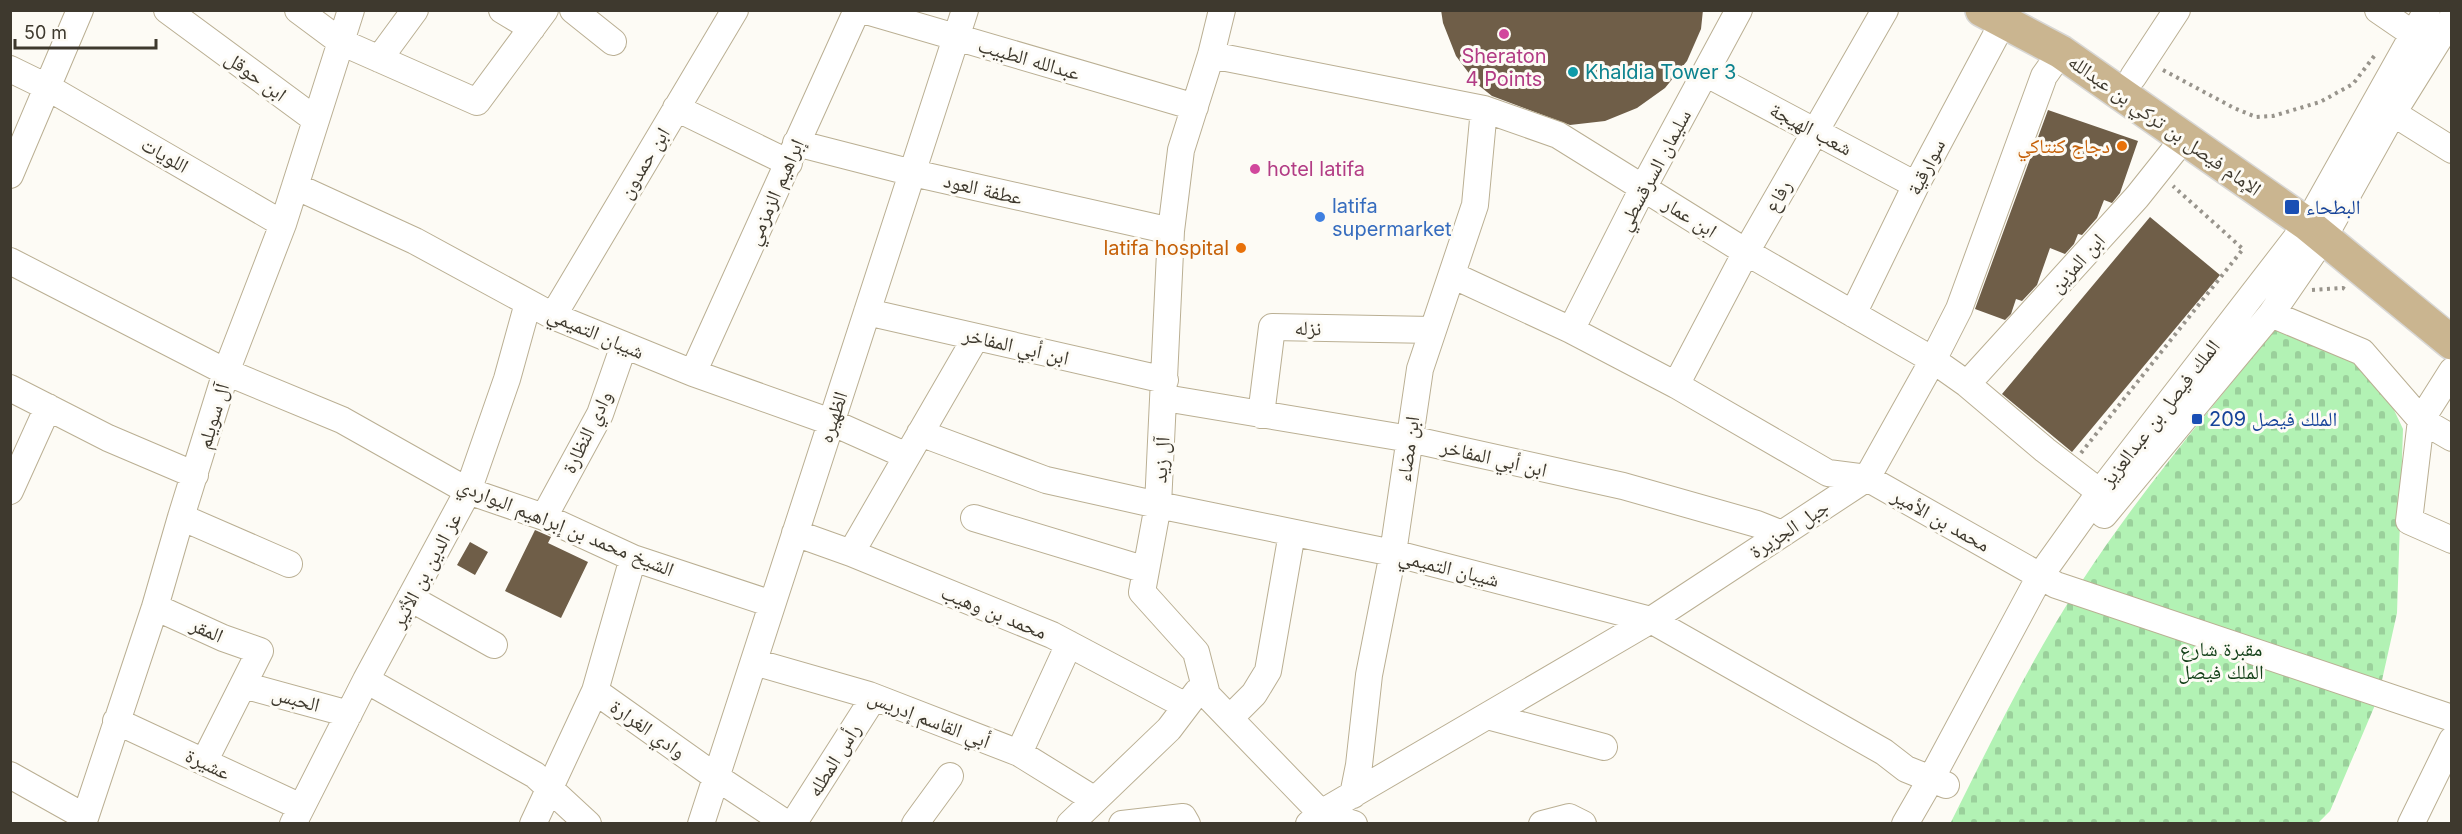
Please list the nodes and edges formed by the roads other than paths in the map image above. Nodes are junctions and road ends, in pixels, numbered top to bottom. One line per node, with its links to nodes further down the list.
1 (80, 10): 30 (street)
2 (167, 10): 35 (street, ابن حوقل)
3 (298, 10): 22 (street)
4 (351, 10): 22 (street, آل سويلم)
5 (415, 10): 26 (street)
6 (502, 10): 19 (street)
7 (573, 10): 23 (street)
8 (735, 10): 32 (street, ابن حمدون)
9 (856, 10): 39 (street, إبراهيم الزمزمي)
10 (863, 10): 21 (street, عبدالله الطبيب)
11 (965, 10): 21 (street, الظهيره)
12 (1222, 10): 25 (street, آل زيد)
13 (1739, 10): 29 (street, سليمان السرقسطي)
14 (1885, 10): 36 (street, رفاع)
15 (2176, 10): 28 (street)
16 (2427, 10): 20 (street, الملك فيصل بن عبدالعزيز)
17 (2000, 14): 24 (main road, الإمام فيصل بن تركي بن عبدالله); 28 (main road, الإمام فيصل بن تركي بن عبدالله); 42 (street, سوارقية)
18 (2451, 18): 34 (street, الملك فيصل بن عبدالعزيز)
19 (539, 19): 26 (street)
20 (2395, 22): 45 (street, الملك فيصل بن عبدالعزيز)
21 (957, 38): 31 (street, عبدالله الطبيب); 40 (street, الظهيره)
22 (341, 42): 26 (street); 35 (street, آل سويلم)
23 (613, 42)
24 (2061, 52): 37 (main road, الإمام فيصل بن تركي بن عبدالله); 62 (street, جبل الجزيرة)
25 (1211, 55): 31 (street, آل زيد); 33 (street, ابن عمار)
26 (379, 59)
27 (10, 69): 30 (street, اللويات)
28 (2138, 69): 45 (main road, الإمام فيصل بن تركي بن عبدالله)
29 (1705, 73): 36 (street, شعب الهيجة); 44 (street, سليمان السرقسطي)
30 (47, 87): 41 (street); 46 (street, اللويات)
31 (1195, 107): 47 (street, آل زيد)
32 (676, 108): 39 (street, عطفة العود); 55 (street, ابن حمدون)
33 (1484, 109): 44 (street, ابن عمار); 50 (street, ابن مضاء)
34 (2393, 112): 38 (street); 45 (street, الملك فيصل بن عبدالعزيز)
35 (316, 120): 43 (street, آل سويلم)
36 (1815, 131): 42 (street, شعب الهيجة); 48 (street, رفاع)
37 (2184, 138): 45 (main road, الإمام فيصل بن تركي بن عبدالله); 66 (street, ابن المزين)
38 (2451, 150)
39 (793, 153): 40 (street, عطفة العود); 65 (street, إبراهيم الزمزمي)
40 (913, 173): 47 (street, عطفة العود); 52 (street, الظهيره)
41 (10, 175)
42 (1916, 185): 53 (street, سوارقية)
43 (295, 186): 46 (street, آل سويلم); 51 (street, شيبان التميمي)
44 (1643, 188): 48 (street, ابن عمار); 58 (street, سليمان السرقسطي)
45 (2320, 222): 54 (street, الملك فيصل بن عبدالعزيز); 56 (main road, الإمام فيصل بن تركي بن عبدالله); 60 (main road, الإمام فيصل بن تركي بن عبدالله); 82 (street, الملك فيصل بن عبدالعزيز)
46 (283, 224): 64 (street, آل سويلم)
47 (1171, 231): 69 (street, آل زيد)
48 (1746, 252): 53 (street, ابن عمار); 67 (street, رفاع)
49 (10, 261): 64 (street, الشيخ محمد بن إبراهيم البواردي)
50 (1452, 275): 57 (street, ابن مضاء); 58 (street, محمد بن الأمير)
51 (528, 303): 55 (street, شيبان التميمي); 81 (street, عز الدين بن الأثير)
52 (867, 312): 59 (street, ابن أبي المفاخر); 73 (street, الظهيره)
53 (1853, 314): 62 (street, ابن عمار)
54 (2271, 315): 72 (street); 82 (street, الملك فيصل بن عبدالعزيز)
55 (552, 316): 61 (street, شيبان التميمي)
56 (2451, 320)
57 (1433, 330): 71 (street, نزله); 76 (street, ابن مضاء)
58 (1571, 330): 67 (street, محمد بن الأمير)
59 (976, 337): 69 (street, ابن أبي المفاخر); 74 (street)
60 (2451, 343)
61 (624, 345): 65 (street, شيبان التميمي); 85 (street, وادي النظارة)
62 (1933, 360): 66 (street, ابن عمار); 79 (street, جبل الجزيرة)
63 (2451, 371): 72 (street)
64 (226, 372): 78 (street, آل سويلم); 81 (street, الشيخ محمد بن إبراهيم البواردي)
65 (693, 373): 73 (street, شيبان التميمي)
66 (1967, 384): 82 (street, ابن عمار)
67 (1676, 385): 79 (street, محمد بن الأمير)
68 (10, 388): 70 (street)
69 (1165, 389): 71 (street, ابن أبي المفاخر); 83 (street, آل زيد)
70 (48, 407): 78 (street); 80 (street)
71 (1261, 415): 76 (street, ابن أبي المفاخر)
72 (2421, 420): 75 (street); 90 (street)
73 (831, 422): 77 (street, شيبان التميمي); 88 (street, الظهيره)
74 (920, 432): 77 (street); 83 (street, شيبان التميمي)
75 (2451, 438)
76 (1410, 440): 89 (street, ابن أبي المفاخر); 92 (street, ابن مضاء)
77 (907, 456): 91 (street)
78 (195, 475): 84 (street, آل سويلم)
79 (1867, 478): 89 (street, جبل الجزيرة); 96 (street, محمد بن الأمير)
80 (10, 491)
81 (468, 491): 85 (street, الشيخ محمد بن إبراهيم البواردي); 97 (street, عز الدين بن الأثير)
82 (2107, 498): 96 (street, الملك فيصل بن عبدالعزيز)
83 (1158, 505): 87 (street, شيبان التميمي); 95 (street, آل زيد)
84 (180, 516): 94 (street); 99 (street, آل سويلم)
85 (544, 517): 93 (street, الشيخ محمد بن إبراهيم البواردي)
86 (974, 518): 95 (street)
87 (1292, 533): 92 (street, شيبان التميمي); 112 (street)
88 (795, 534): 91 (street, محمد بن وهيب); 98 (street, الظهيره)
89 (1782, 534): 100 (street, جبل الجزيرة)
90 (2451, 540)
91 (851, 553): 101 (street, محمد بن وهيب)
92 (1393, 553): 100 (street, شيبان التميمي); 124 (street, ابن مضاء)
93 (633, 558): 98 (street, الشيخ محمد بن إبراهيم البواردي); 107 (street, وادي الغرارة)
94 (289, 564)
95 (1146, 570): 105 (street, آل زيد)
96 (2048, 581): 113 (street, محمد بن الأمير); 122 (street, الملك فيصل بن عبدالعزيز)
97 (410, 598): 102 (street); 104 (street, عز الدين بن الأثير)
98 (772, 604): 103 (street, الظهيره)
99 (155, 607): 106 (street, المقر); 114 (street, آل سويلم)
100 (1651, 620): 111 (street, جبل الجزيرة); 122 (street, شيبان التميمي)
101 (1069, 644): 109 (street, محمد بن وهيب); 117 (street)
102 (494, 645)
103 (753, 662): 108 (street, أبي القاسم إدريس); 121 (street, الظهيره)
104 (366, 680): 110 (street, عز الدين بن الأثير); 123 (street)
105 (1204, 683): 109 (street); 112 (street, آل زيد)
106 (243, 685): 110 (street, الحبس); 118 (street)
107 (595, 691): 121 (street, وادي الغرارة); 123 (street)
108 (874, 697): 117 (street, أبي القاسم إدريس); 129 (street, رأس المطله)
109 (1186, 706): 125 (street)
110 (349, 714): 126 (street, عز الدين بن الأثير)
111 (1487, 716): 116 (street); 124 (street, جبل الجزيرة)
112 (1230, 718): 127 (street, آل زيد)
113 (2451, 718)
114 (116, 721): 118 (street, عشيرة); 128 (street, آل سويلم)
115 (2451, 740): 142 (street)
116 (1604, 747)
117 (1019, 753): 125 (street, أبي القاسم إدريس)
118 (204, 762): 126 (street, عشيرة)
119 (10, 775): 128 (street)
120 (950, 776): 133 (street)
121 (716, 777): 129 (street, وادي الغرارة); 132 (street, الظهيره)
122 (1939, 782): 140 (street, الملك فيصل بن عبدالعزيز); 141 (street, الملك فيصل بن عبدالعزيز)
123 (550, 789): 130 (street); 131 (street)
124 (1353, 795): 127 (street, جبل الجزيرة)
125 (1095, 800): 134 (street)
126 (297, 815)
127 (1315, 818): 137 (street, آل زيد)
128 (84, 820)
129 (785, 823)
130 (533, 824)
131 (588, 824)
132 (701, 824)
133 (915, 824)
134 (1070, 824)
135 (1122, 824): 136 (street)
136 (1187, 824)
137 (1354, 824)
138 (1542, 824): 139 (street)
139 (1583, 824)
140 (1905, 824)
141 (1925, 824)
142 (2411, 824)

